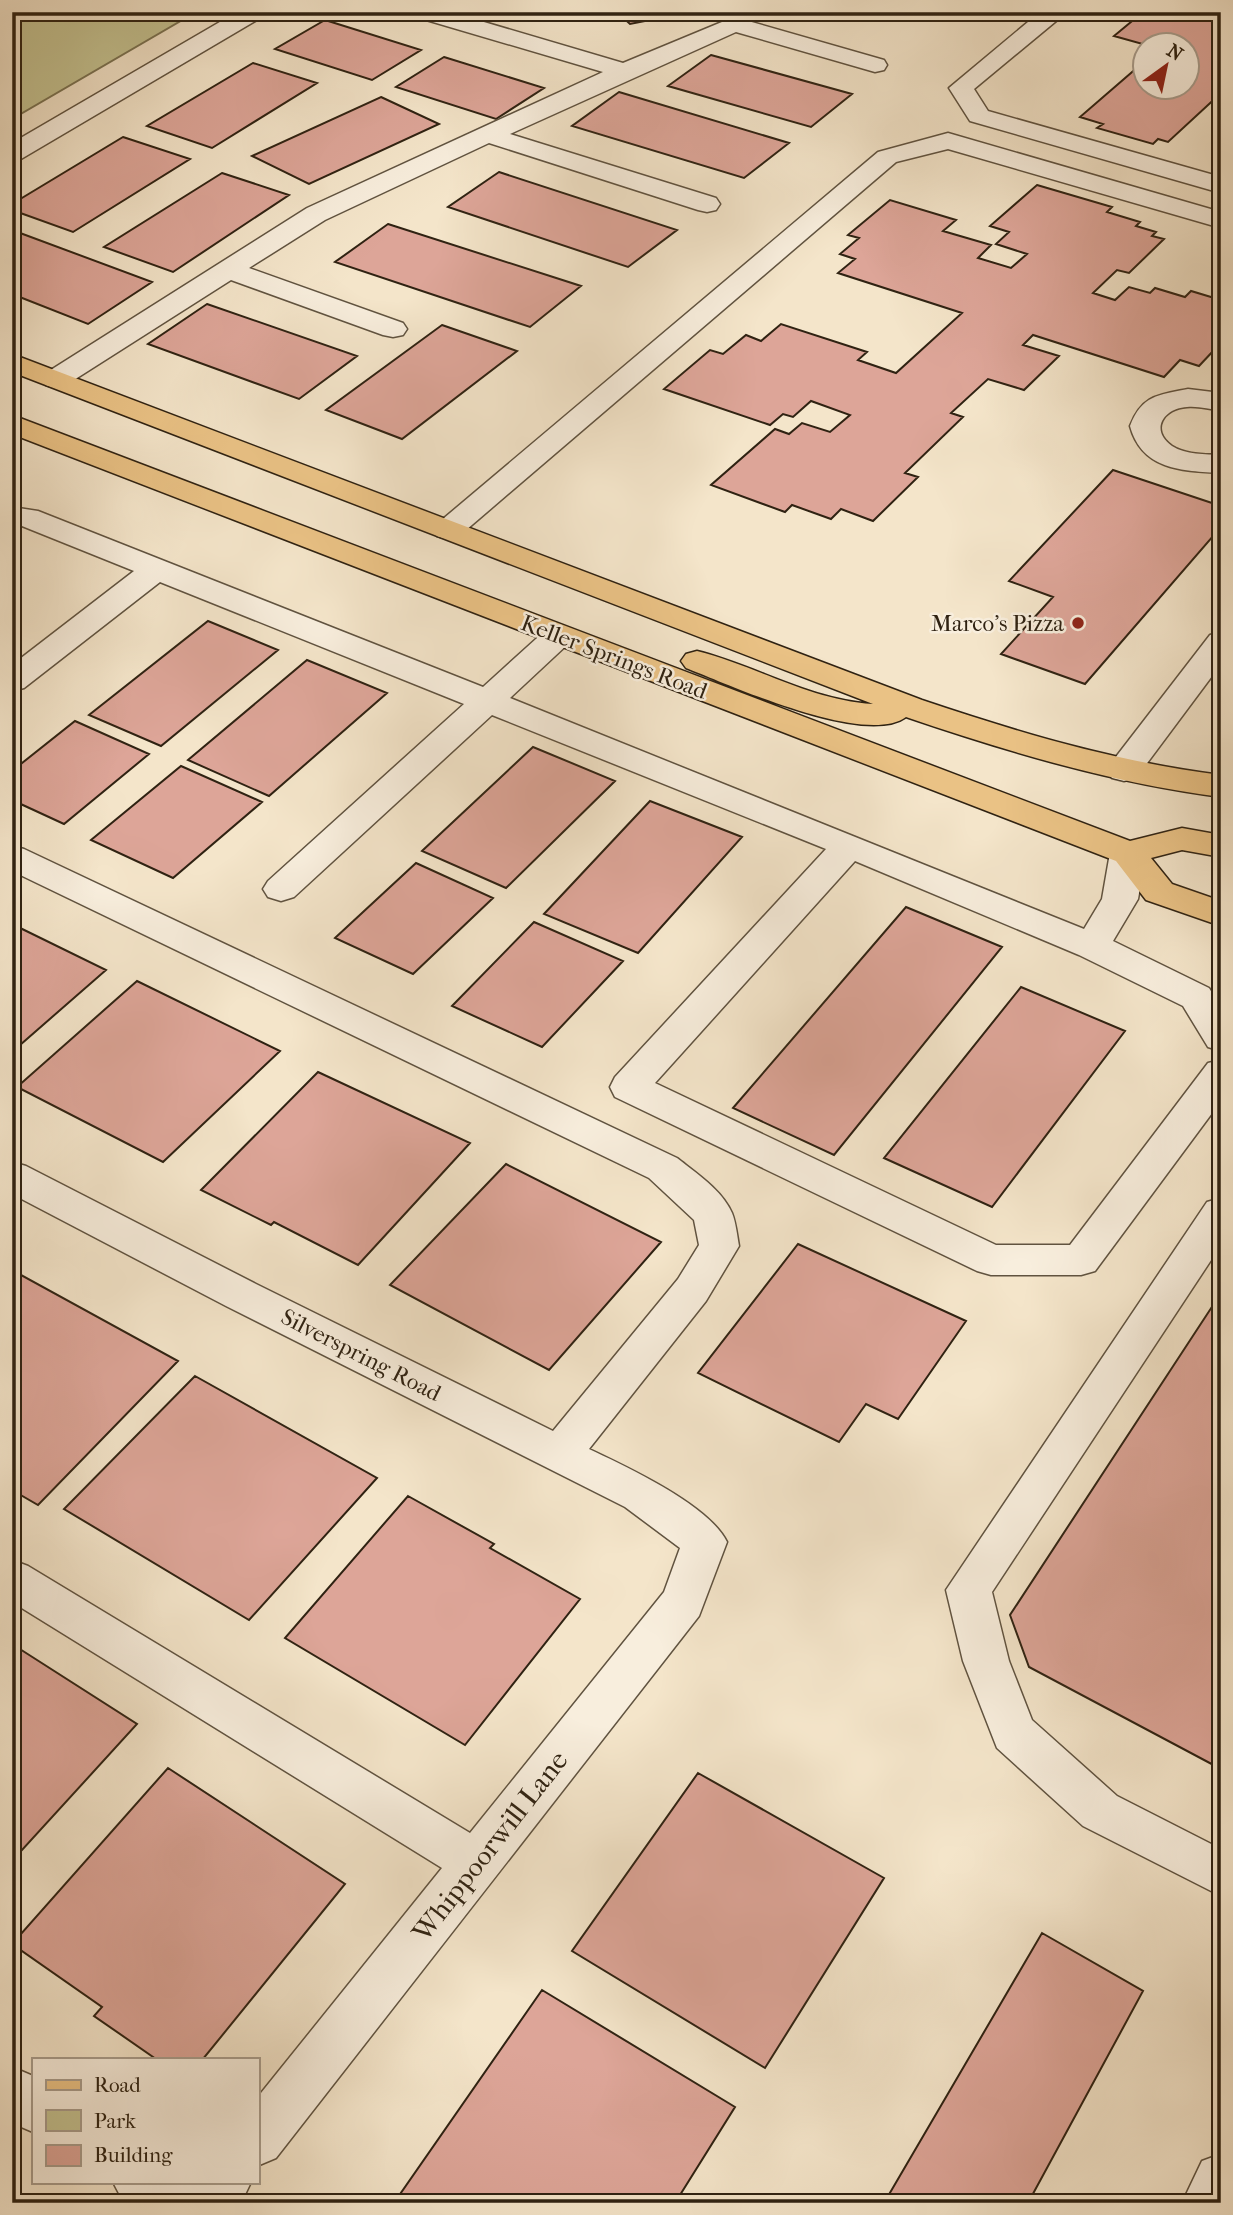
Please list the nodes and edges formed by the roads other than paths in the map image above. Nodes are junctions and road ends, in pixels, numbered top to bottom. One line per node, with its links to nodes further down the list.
1 (254, 12): 7 (street)
2 (424, 12): 5 (street)
3 (1055, 12): 8 (street)
4 (875, 65): 5 (street)
5 (625, 71): 6 (street)
6 (488, 135): 9 (street); 11 (street)
7 (12, 153)
8 (1221, 185)
9 (706, 204)
10 (1221, 220): 20 (street)
11 (226, 269): 12 (street); 14 (street)
12 (393, 329)
13 (12, 362): 14 (main road)
14 (56, 379): 16 (main road); 20 (main road)
15 (1221, 402): 18 (street)
16 (12, 406)
17 (12, 424): 22 (main road, Keller Springs Road)
18 (1221, 464)
19 (12, 516): 21 (street)
20 (448, 530): 27 (main road)
21 (157, 569): 25 (street); 26 (street)
22 (558, 636): 24 (main road, Keller Springs Road); 26 (street)
23 (1221, 642): 28 (street)
24 (622, 660): 27 (main road); 32 (main road, Keller Springs Road)
25 (12, 681)
26 (489, 701): 30 (street); 34 (street)
27 (909, 707): 28 (main road)
28 (1124, 770): 29 (main road)
29 (1221, 786)
30 (849, 845): 36 (street); 38 (street)
31 (1221, 846): 32 (main road)
32 (1128, 853): 35 (main road); 36 (street)
33 (12, 857): 41 (street)
34 (281, 889)
35 (1221, 914)
36 (1092, 946): 37 (street)
37 (1221, 1038)
38 (1221, 1073)
39 (12, 1176): 41 (street, Silverspring Road)
40 (1221, 1213): 45 (street)
41 (560, 1454): 42 (street, Silverspring Road)
42 (705, 1542): 44 (street, Whippoorwill Lane)
43 (12, 1579): 44 (street)
44 (476, 1863): 48 (street, Whippoorwill Lane)
45 (1221, 1874)
46 (12, 2092): 47 (street)
47 (32, 2106)
48 (259, 2137)
49 (1221, 2180): 54 (street)
50 (142, 2184): 52 (street)
51 (222, 2184): 53 (street)
52 (169, 2203)
53 (207, 2203)
54 (1209, 2203)

